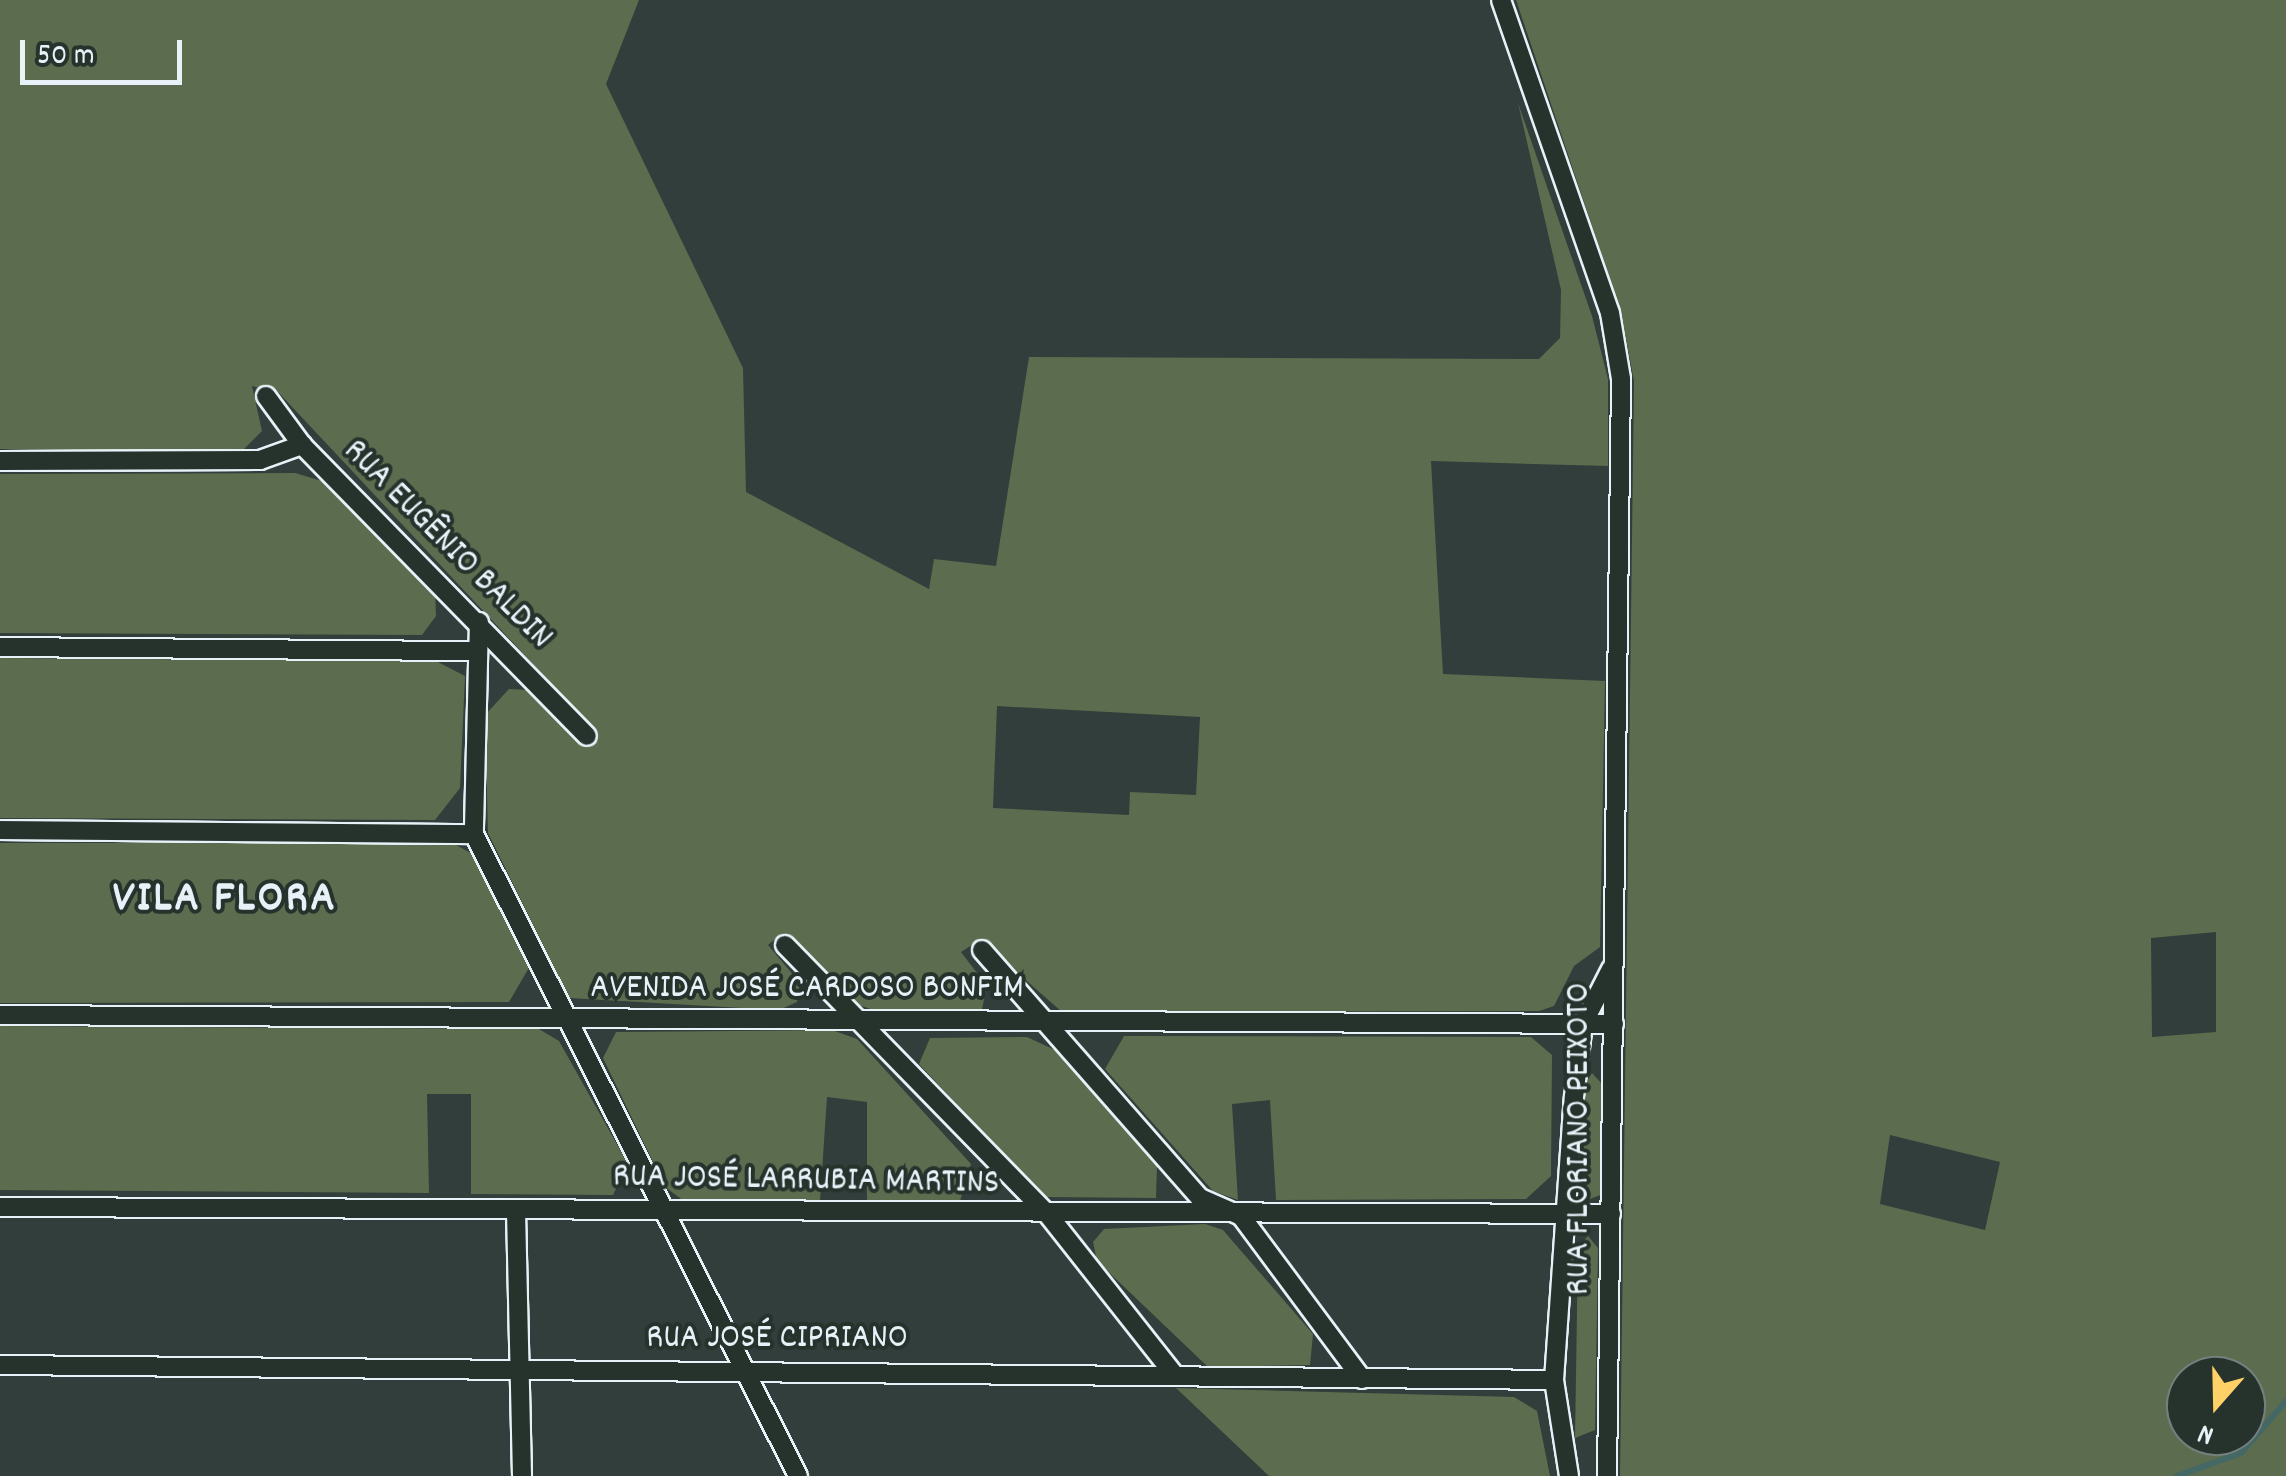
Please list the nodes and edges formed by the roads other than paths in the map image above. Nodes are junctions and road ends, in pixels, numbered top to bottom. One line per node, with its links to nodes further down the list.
1 (1501, 0): 13 (street)
2 (266, 396): 3 (street, RUA EUGÊNIO BALDIN)
3 (302, 445): 4 (street); 5 (street, RUA EUGÊNIO BALDIN)
4 (0, 461)
5 (479, 622): 7 (street); 8 (street, RUA EUGÊNIO BALDIN)
6 (0, 647): 7 (street)
7 (477, 651): 10 (street)
8 (587, 736)
9 (0, 830): 10 (street)
10 (474, 834): 15 (street)
11 (785, 945): 16 (street)
12 (982, 950): 17 (street)
13 (1614, 964): 18 (street, RUA FLORIANO PEIXOTO); 19 (street, RUA FLORIANO PEIXOTO)
14 (0, 1015): 15 (street, AVENIDA JOSÉ CARDOSO BONFIM)
15 (567, 1020): 16 (street, AVENIDA JOSÉ CARDOSO BONFIM); 21 (street)
16 (866, 1021): 17 (street, AVENIDA JOSÉ CARDOSO BONFIM); 25 (street)
17 (1053, 1024): 18 (street, AVENIDA JOSÉ CARDOSO BONFIM); 26 (street)
18 (1583, 1024): 19 (street, AVENIDA JOSÉ CARDOSO BONFIM); 24 (street, RUA FLORIANO PEIXOTO)
19 (1614, 1024): 23 (street, RUA FLORIANO PEIXOTO)
20 (0, 1207): 22 (street, RUA JOSÉ LARRUBIA MARTINS)
21 (666, 1211): 22 (street, RUA JOSÉ LARRUBIA MARTINS); 25 (street, RUA JOSÉ LARRUBIA MARTINS); 29 (street)
22 (516, 1212): 28 (street)
23 (1611, 1214): 24 (street, RUA JOSÉ LARRUBIA MARTINS); 36 (street, RUA FLORIANO PEIXOTO)
24 (1570, 1215): 26 (street, RUA JOSÉ LARRUBIA MARTINS); 32 (street, RUA FLORIANO PEIXOTO)
25 (1049, 1216): 26 (street, RUA JOSÉ LARRUBIA MARTINS); 30 (street)
26 (1241, 1216): 31 (street)
27 (0, 1365): 28 (street, RUA JOSÉ CIPRIANO)
28 (523, 1371): 29 (street, RUA JOSÉ CIPRIANO); 33 (street)
29 (739, 1371): 30 (street, RUA JOSÉ CIPRIANO); 34 (street)
30 (1174, 1374): 31 (street, RUA JOSÉ CIPRIANO)
31 (1362, 1379): 32 (street, RUA JOSÉ CIPRIANO)
32 (1554, 1380): 35 (street, RUA FLORIANO PEIXOTO)
33 (522, 1476)
34 (798, 1476)
35 (1569, 1476)
36 (1607, 1476)

